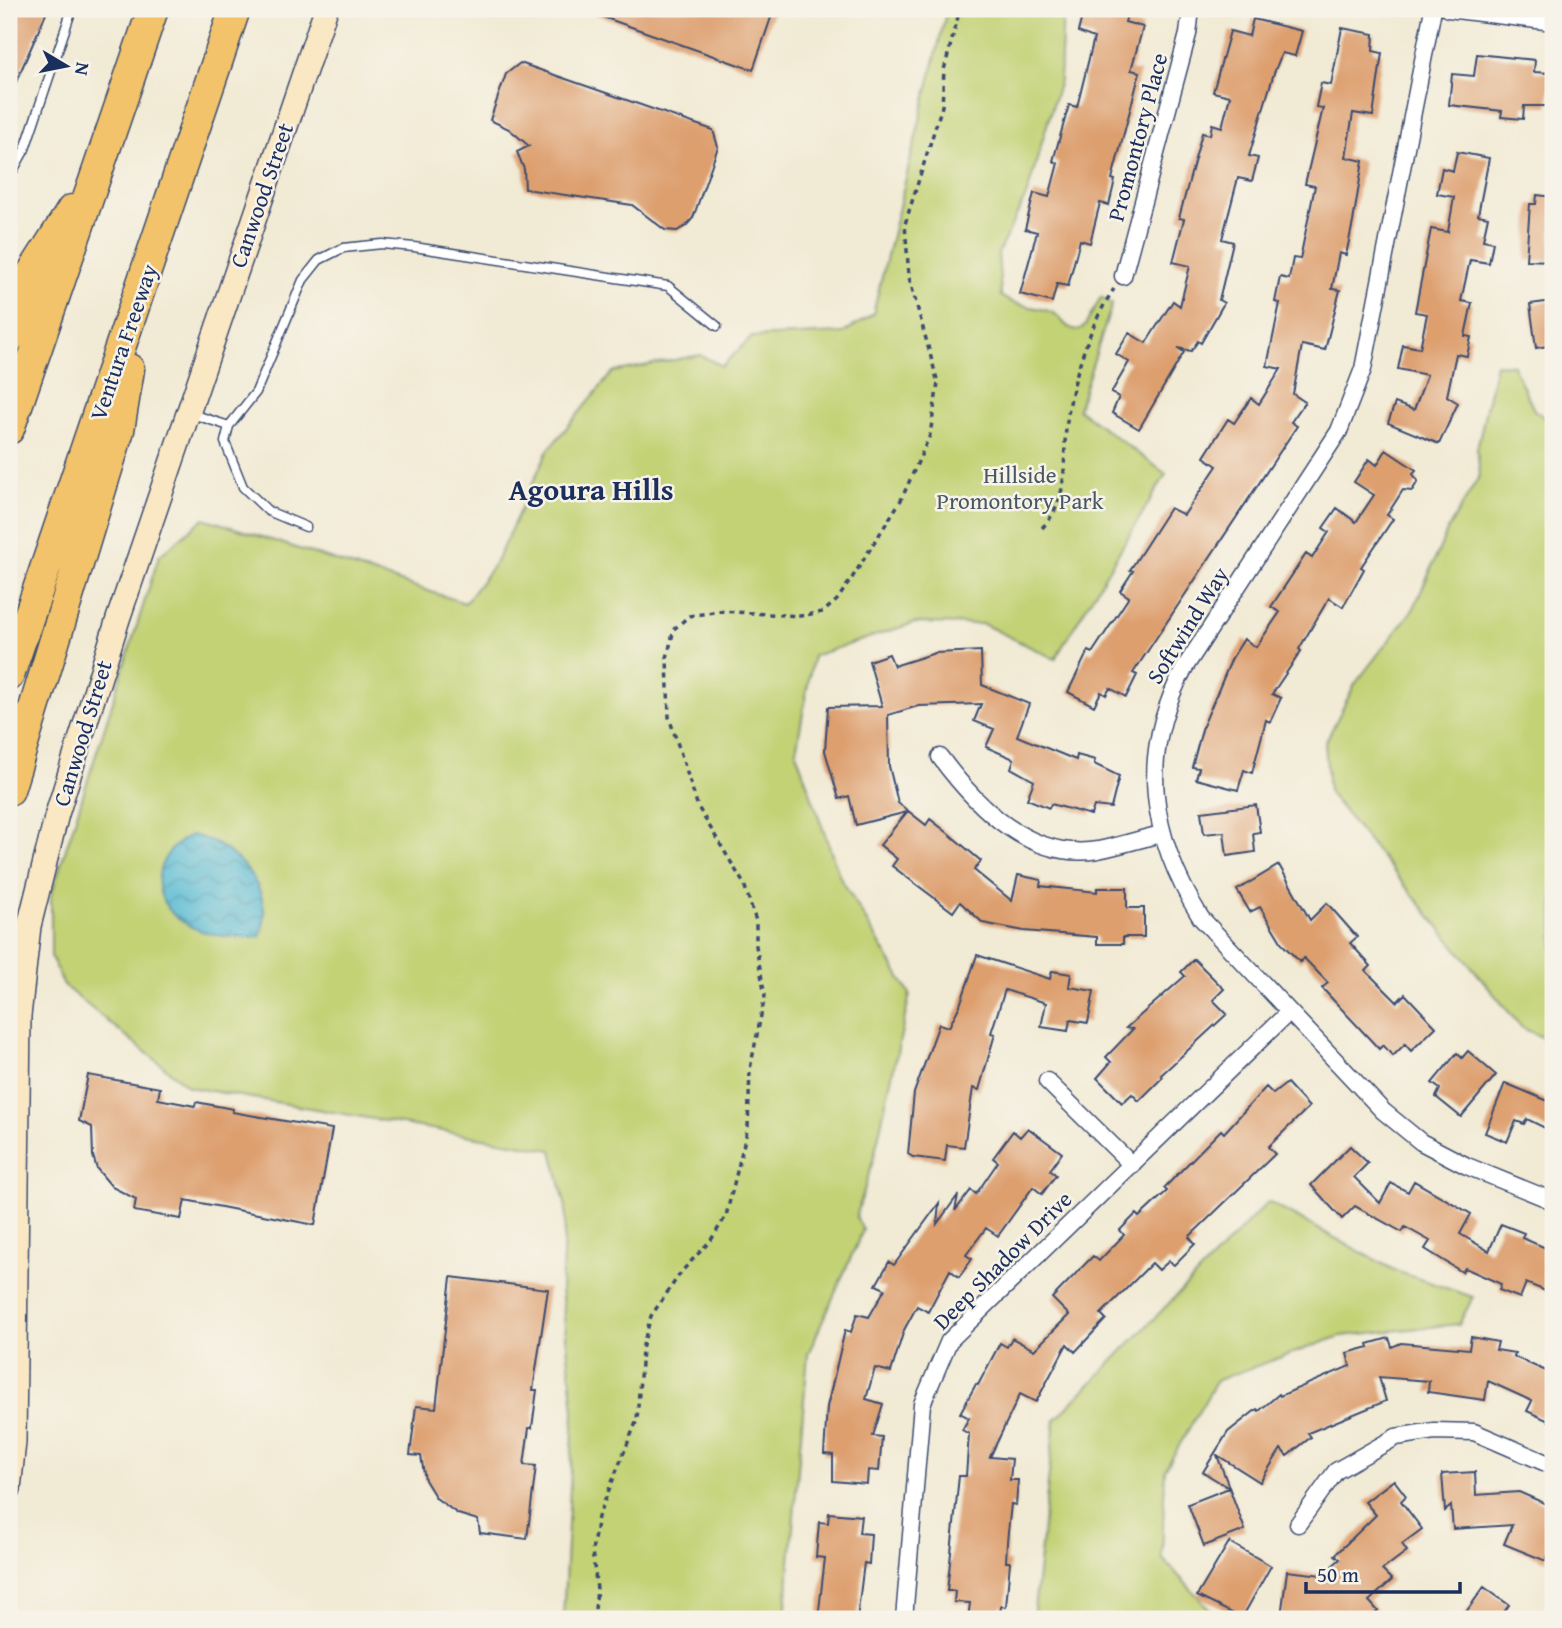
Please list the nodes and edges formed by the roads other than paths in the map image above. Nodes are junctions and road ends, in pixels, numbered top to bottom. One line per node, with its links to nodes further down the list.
1 (72, 9): 10 (lane)
2 (153, 9): 9 (highway)
3 (236, 9): 12 (highway, Ventura Freeway)
4 (326, 9): 15 (street, Canwood Street)
5 (1191, 9): 11 (street, Promontory Place)
6 (1433, 9): 22 (street, Softwind Way)
7 (1448, 9): 8 (street)
8 (1553, 22)
9 (100, 165): 14 (highway); 17 (highway)
10 (9, 178)
11 (1123, 276)
12 (142, 289): 19 (highway, Ventura Freeway); 21 (highway)
13 (717, 326): 16 (lane)
14 (9, 338)
15 (187, 413): 16 (lane); 28 (street, Canwood Street)
16 (229, 426): 18 (lane)
17 (9, 429)
18 (306, 527)
19 (9, 675)
20 (940, 757): 22 (street)
21 (9, 790)
22 (1161, 834): 23 (street, Softwind Way)
23 (1289, 1012): 25 (street, Deep Shadow Drive); 26 (street, Softwind Way)
24 (1047, 1082): 25 (street)
25 (1132, 1165): 30 (street, Deep Shadow Drive)
26 (1553, 1201)
27 (1553, 1466): 29 (street)
28 (9, 1489)
29 (1298, 1524)
30 (904, 1619)

